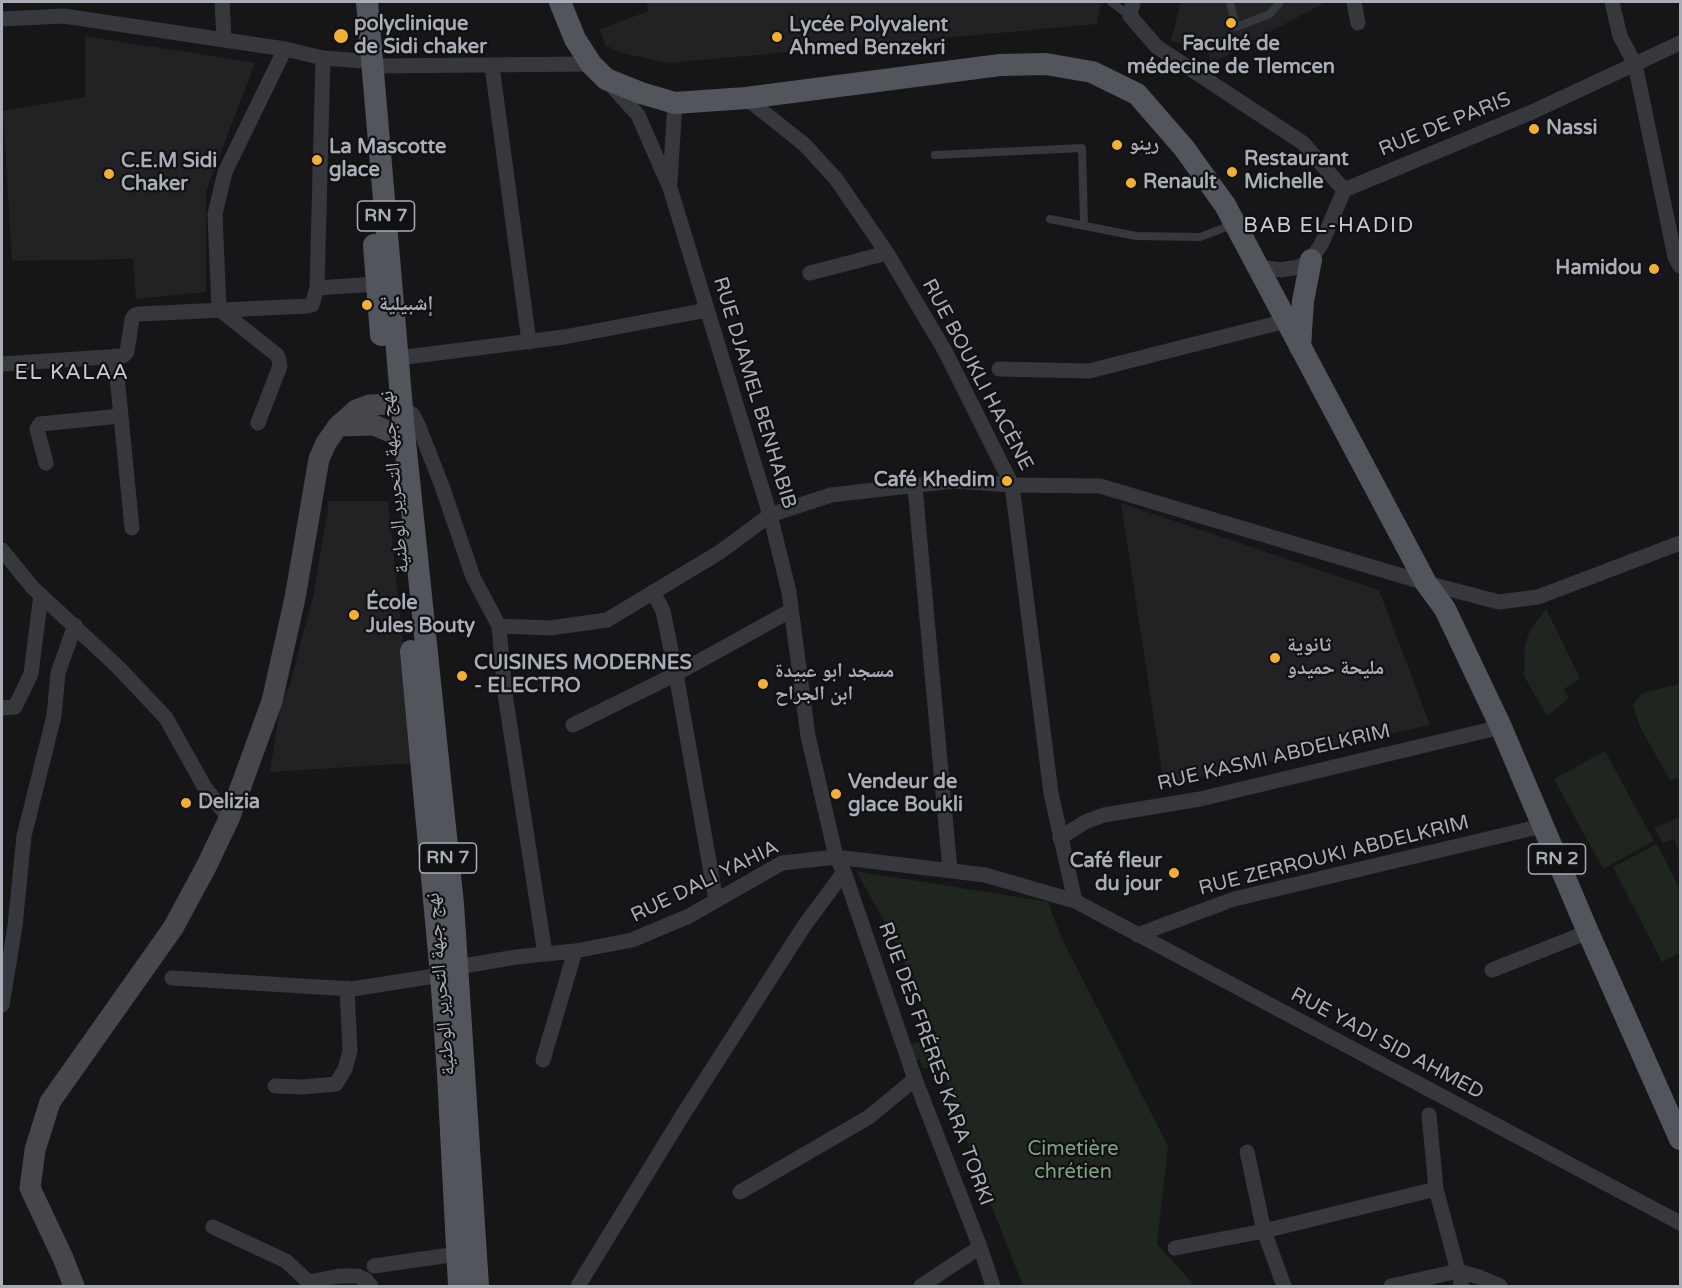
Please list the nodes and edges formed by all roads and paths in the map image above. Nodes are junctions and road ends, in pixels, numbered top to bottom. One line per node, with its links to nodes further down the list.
1 (222, 2): 14 (street)
2 (356, 2): 18 (main road, نهج جبهة التحرير الوطنية / RN 7)
3 (368, 2): 18 (main road, نهج جبهة التحرير الوطنية / RN 7)
4 (560, 2): 21 (main road)
5 (1111, 2): 11 (lane)
6 (1230, 2): 7 (lane)
7 (1280, 2)
8 (1354, 2): 13 (street)
9 (1612, 2): 19 (street)
10 (37, 9): 12 (street); 14 (street)
11 (1131, 9): 26 (street)
12 (2, 20)
13 (1358, 23)
14 (224, 39): 16 (street)
15 (1680, 43): 19 (street, RUE DE PARIS)
16 (285, 49): 17 (street); 37 (street)
17 (323, 58): 18 (street); 36 (street)
18 (369, 64): 20 (street); 35 (main road, نهج جبهة التحرير الوطنية / RN 7); 43 (main road, نهج جبهة التحرير الوطنية / RN 7)
19 (1635, 64): 26 (street, RUE DE PARIS); 32 (street)
20 (492, 66): 21 (street); 40 (street)
21 (598, 71): 23 (main road, RN 2); 25 (street)
22 (746, 98): 23 (main road, RN 2); 28 (main road, RN 2); 30 (street, RUE BOUKLI HACÈNE)
23 (675, 103): 25 (street)
24 (934, 155): 29 (lane)
25 (670, 188): 38 (street, RUE DJAMEL BENHABIB)
26 (1344, 190): 31 (street)
27 (1050, 219): 29 (lane)
28 (1236, 224): 29 (lane); 33 (main road, RN 2)
29 (1084, 226)
30 (887, 253): 34 (street); 52 (street, RUE BOUKLI HACÈNE)
31 (1311, 260): 33 (street); 41 (main road)
32 (1680, 266)
33 (1259, 267): 39 (main road, RN 2)
34 (810, 273)
35 (376, 284): 36 (street); 46 (main road, نهج جبهة التحرير الوطنية / RN 7)
36 (317, 288): 37 (street)
37 (219, 309): 42 (street); 48 (street)
38 (707, 310): 40 (street); 55 (street, RUE DJAMEL BENHABIB)
39 (1286, 321): 41 (main road, RN 2); 45 (street)
40 (529, 342): 43 (street)
41 (1300, 348): 59 (main road, RN 2)
42 (115, 356): 44 (street); 47 (street)
43 (398, 358): 46 (main road, نهج جبهة التحرير الوطنية / RN 7)
44 (2, 364)
45 (999, 369)
46 (395, 404): 49 (main road); 50 (main road, نهج جبهة التحرير الوطنية / RN 7); 53 (street)
47 (121, 416): 51 (street); 56 (street)
48 (258, 423)
49 (338, 426): 50 (main road); 69 (main road)
50 (397, 432): 53 (street); 82 (main road, نهج جبهة التحرير الوطنية / RN 7)
51 (46, 463)
52 (1012, 485): 54 (street); 59 (street); 71 (street, RUE BOUKLI HACÈNE)
53 (442, 486): 64 (street)
54 (915, 487): 55 (street); 73 (street)
55 (770, 516): 60 (street); 62 (street, RUE DJAMEL BENHABIB)
56 (132, 528)
57 (1680, 543): 59 (street)
58 (2, 550): 61 (street)
59 (1426, 583): 68 (main road, RN 2)
60 (653, 592): 64 (street); 65 (street)
61 (41, 595): 63 (street); 66 (street)
62 (790, 611): 65 (street); 72 (street, RUE DJAMEL BENHABIB)
63 (75, 625): 69 (street); 85 (street)
64 (499, 626): 80 (street)
65 (676, 674): 67 (street); 75 (street)
66 (2, 708)
67 (573, 724)
68 (1501, 727): 70 (main road, RN 2); 71 (street, RUE KASMI ABDELKRIM)
69 (229, 819): 103 (main road)
70 (1542, 826): 77 (main road, RN 2); 78 (street, RUE ZERROUKI ABDELKRIM)
71 (1060, 838): 76 (street, RUE BOUKLI HACÈNE)
72 (836, 857): 73 (street, RUE DALI YAHIA); 74 (street, RUE DES FRÉRES KARA TORKI); 75 (street, RUE DALI YAHIA)
73 (950, 870): 76 (street, RUE DALI YAHIA)
74 (844, 872): 87 (street, RUE DES FRÉRES KARA TORKI); 107 (street)
75 (716, 901): 79 (street, RUE DALI YAHIA)
76 (1075, 901): 78 (street, RUE YADI SID AHMED)
77 (1588, 932): 81 (street); 90 (main road, RN 2)
78 (1137, 934): 94 (street, RUE YADI SID AHMED)
79 (575, 951): 80 (street, RUE DALI YAHIA); 86 (street)
80 (545, 954): 82 (street, RUE DALI YAHIA)
81 (1492, 970)
82 (450, 971): 84 (street, RUE DALI YAHIA); 99 (main road, نهج جبهة التحرير الوطنية / RN 7); 106 (main road, RN 7)
83 (172, 978): 84 (street, RUE DALI YAHIA)
84 (347, 988): 88 (street)
85 (2, 1005)
86 (543, 1060)
87 (915, 1079): 93 (street); 97 (street, RUE DES FRÉRES KARA TORKI)
88 (275, 1086)
89 (1429, 1115): 92 (street)
90 (1680, 1139)
91 (1247, 1152): 96 (street)
92 (1436, 1189): 96 (street); 101 (street)
93 (740, 1192)
94 (1680, 1223)
95 (213, 1227): 102 (street)
96 (1264, 1231): 98 (street); 110 (street)
97 (980, 1246): 108 (street); 109 (street, RUE DES FRÉRES KARA TORKI)
98 (1175, 1248)
99 (457, 1254): 100 (street); 105 (main road, نهج جبهة التحرير الوطنية / RN 7)
100 (374, 1266)
101 (1458, 1271): 111 (street); 112 (street); 113 (street)
102 (311, 1284): 104 (street)
103 (74, 1287)
104 (371, 1287)
105 (459, 1287)
106 (478, 1287)
107 (578, 1287)
108 (921, 1287)
109 (993, 1287)
110 (1284, 1287)
111 (1390, 1287)
112 (1462, 1287)
113 (1500, 1287)

